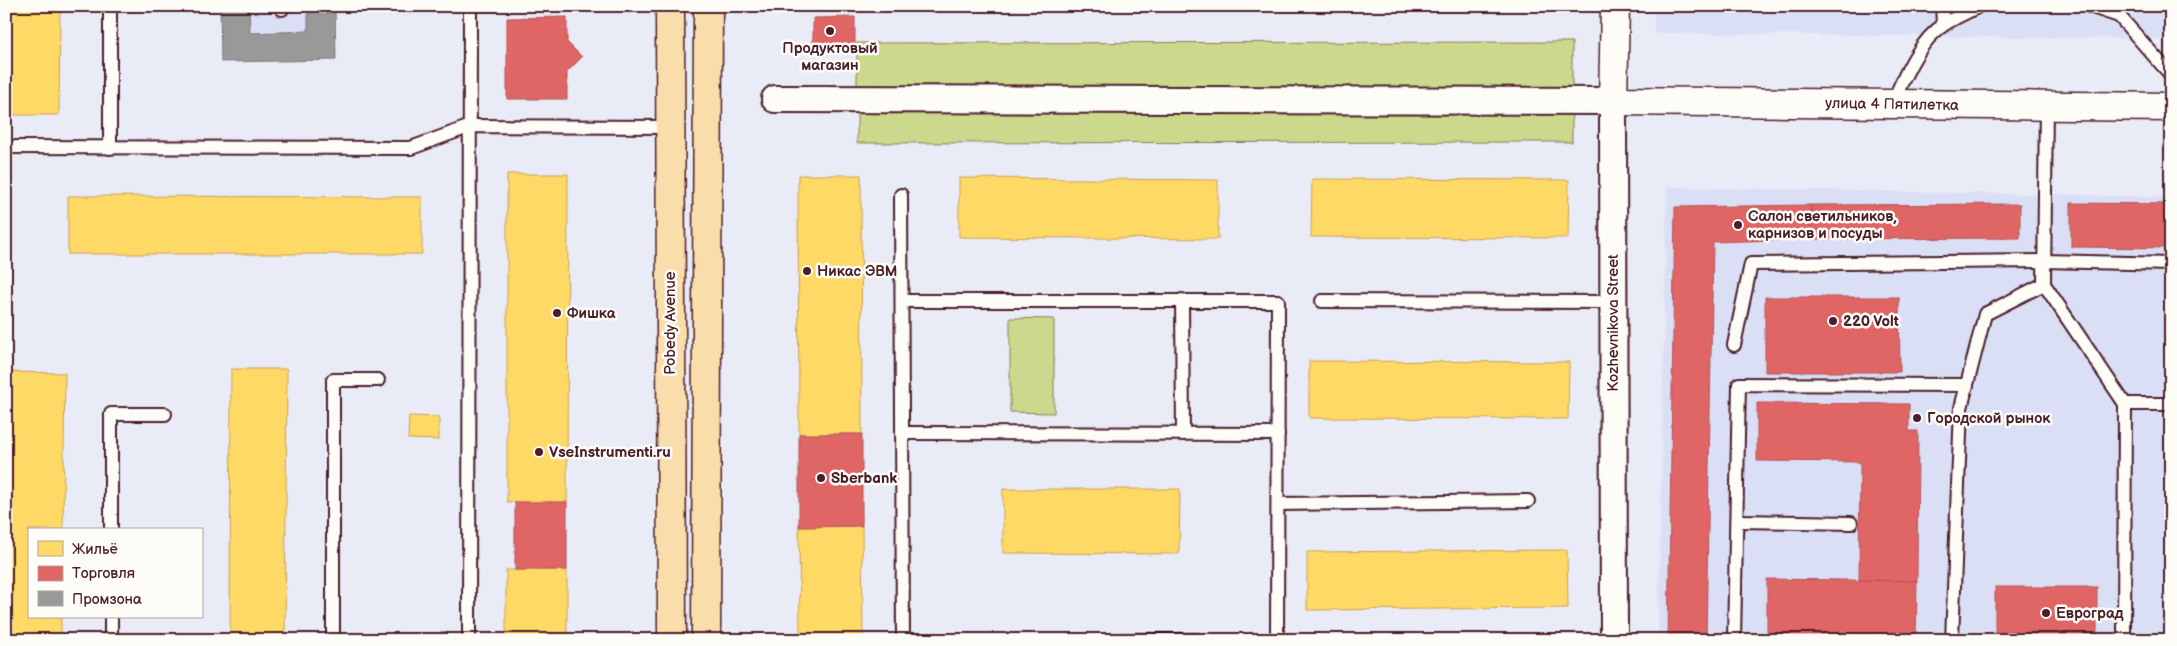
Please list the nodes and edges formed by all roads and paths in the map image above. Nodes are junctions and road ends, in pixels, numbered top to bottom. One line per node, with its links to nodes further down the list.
1 (110, 6): 19 (lane)
2 (470, 6): 16 (lane)
3 (670, 6): 17 (main road, Pobedy Avenue)
4 (708, 6): 47 (main road)
5 (1616, 6): 12 (main road, Kozhevnikova Street)
6 (1942, 6): 9 (lane)
7 (1979, 6): 9 (lane)
8 (2090, 6): 10 (lane)
9 (1943, 24): 13 (lane)
10 (2171, 75)
11 (775, 99): 12 (street)
12 (1613, 101): 13 (main road, улица 4 Пятилетка); 27 (street, Kozhevnikova Street)
13 (1892, 104): 14 (main road, улица 4 Пятилетка)
14 (2046, 106): 15 (main road, улица 4 Пятилетка); 21 (lane)
15 (2171, 107)
16 (470, 126): 17 (lane); 19 (lane); 45 (lane)
17 (669, 127): 46 (main road, Pobedy Avenue)
18 (6, 147): 19 (lane)
19 (110, 148)
20 (901, 195): 25 (lane)
21 (2044, 261): 22 (lane); 23 (lane); 28 (lane)
22 (2171, 264)
23 (2044, 284): 30 (lane); 31 (lane)
24 (1182, 300): 25 (lane); 35 (lane); 36 (lane)
25 (902, 301): 34 (lane)
26 (1322, 301): 27 (lane)
27 (1613, 302): 52 (street, Kozhevnikova Street)
28 (1734, 345)
29 (378, 380): 44 (lane)
30 (1967, 384): 39 (lane); 54 (lane)
31 (2124, 404): 32 (lane); 55 (lane)
32 (2171, 404)
33 (165, 414): 41 (lane)
34 (902, 433): 35 (lane); 48 (lane)
35 (1183, 434): 36 (lane)
36 (1278, 434): 38 (lane)
37 (1528, 502): 38 (lane)
38 (1278, 504): 51 (lane)
39 (1736, 521): 40 (lane); 53 (lane)
40 (1851, 523)
41 (111, 528)
42 (111, 618): 43 (lane)
43 (112, 640)
44 (333, 640)
45 (469, 640)
46 (672, 640)
47 (706, 640)
48 (903, 640)
49 (1118, 640): 50 (lane)
50 (1197, 640)
51 (1277, 640)
52 (1614, 640)
53 (1734, 640)
54 (1952, 640)
55 (2124, 640)

